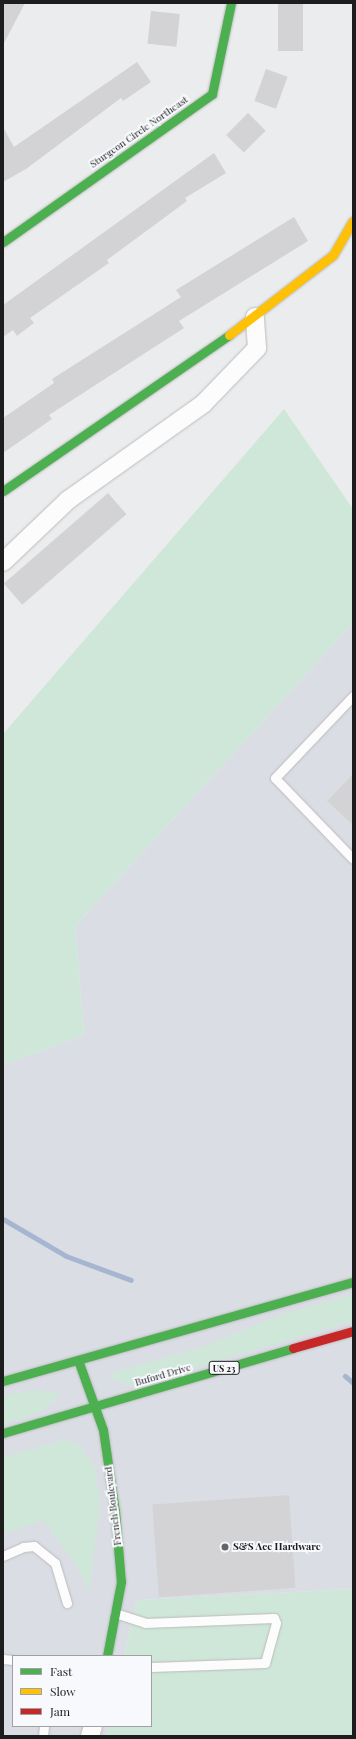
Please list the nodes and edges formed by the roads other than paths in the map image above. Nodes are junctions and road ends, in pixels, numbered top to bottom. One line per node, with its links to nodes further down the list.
1 (231, 3): 3 (main road, Sturgeon Circle Northeast)
2 (353, 221): 4 (main road)
3 (3, 242)
4 (255, 317): 5 (main road); 6 (street)
5 (3, 491)
6 (3, 562)
7 (353, 696): 8 (lane)
8 (353, 859)
9 (353, 1282): 11 (main road)
10 (353, 1331): 13 (main road, Buford Drive / US 23)
11 (78, 1360): 12 (main road); 13 (main road, French Boulevard)
12 (3, 1381)
13 (95, 1406): 14 (main road, Buford Drive / US 23); 17 (main road, French Boulevard)
14 (3, 1433)
15 (3, 1556): 16 (lane)
16 (67, 1603)
17 (115, 1613): 18 (main road, French Boulevard); 19 (lane)
18 (107, 1655)
19 (152, 1666)

